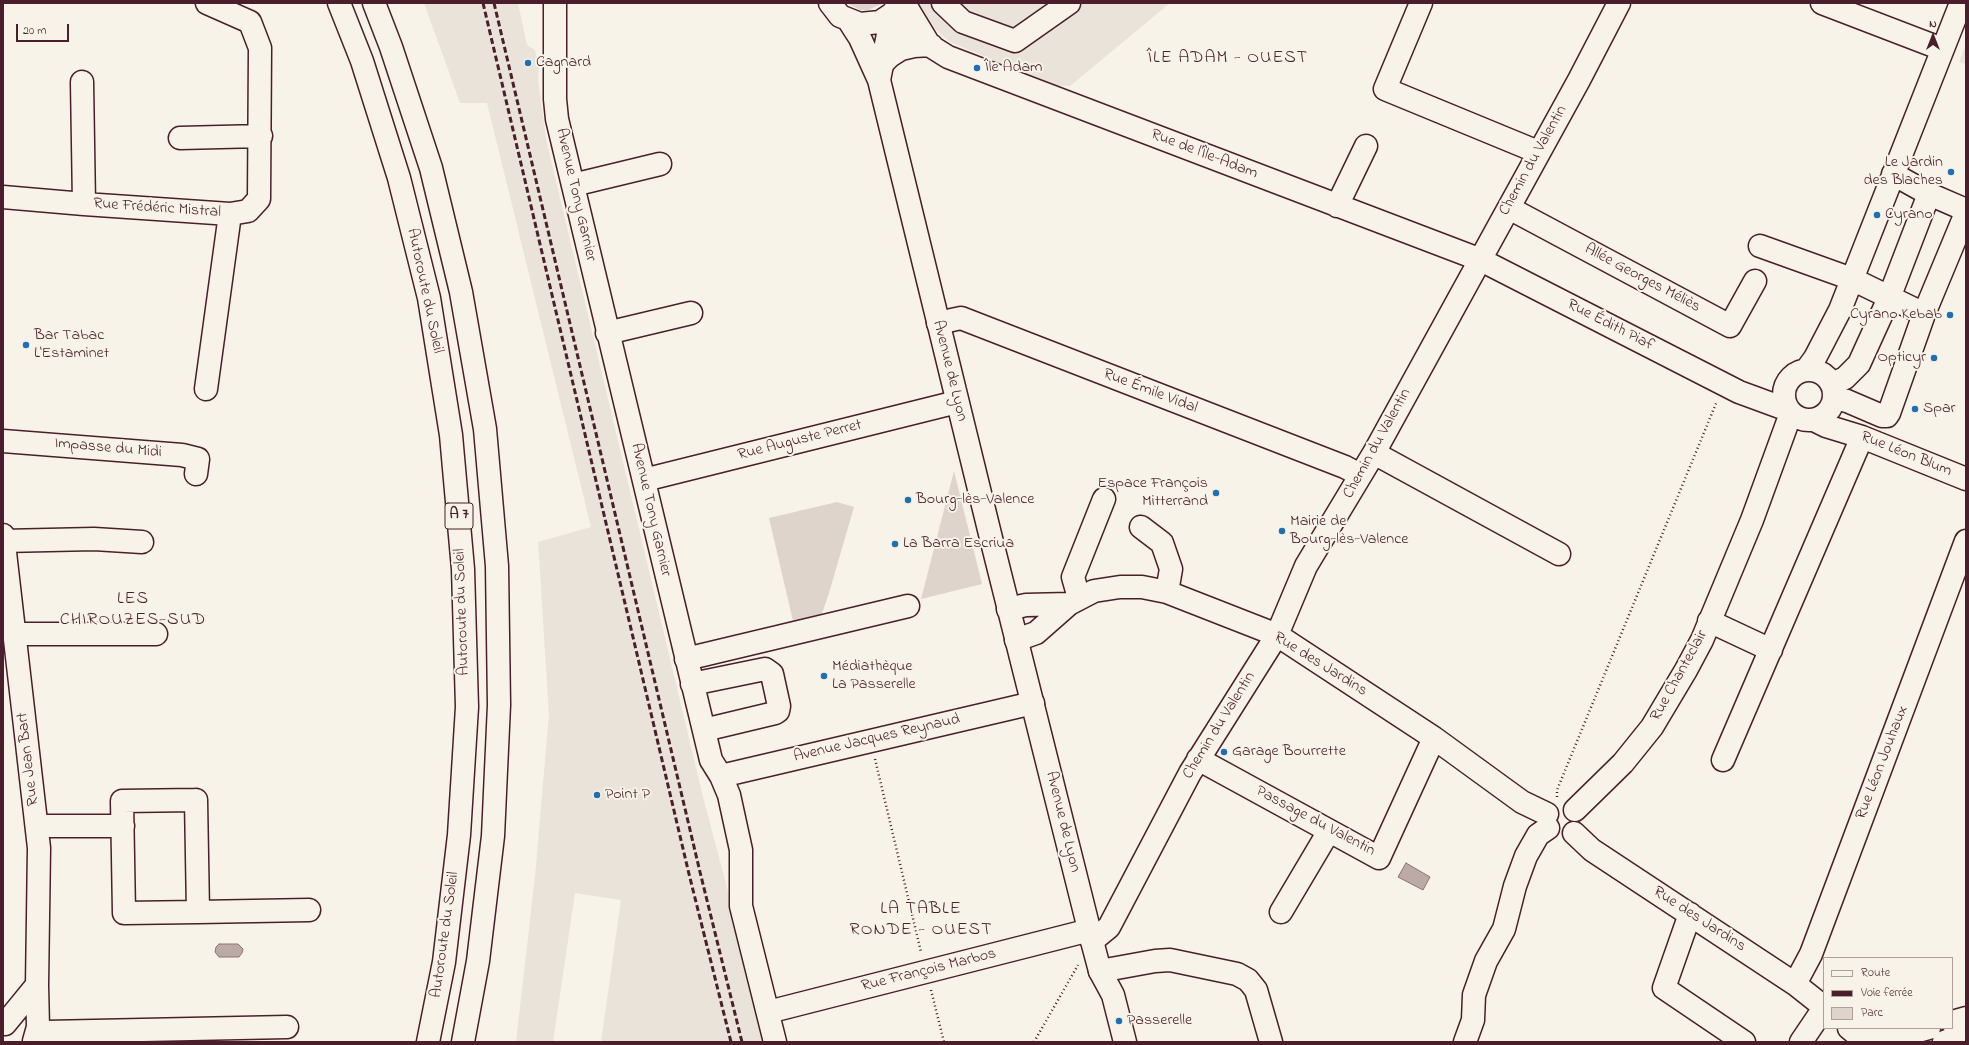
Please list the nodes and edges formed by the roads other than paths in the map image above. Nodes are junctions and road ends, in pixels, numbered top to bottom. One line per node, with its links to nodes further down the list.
1 (208, 3): 17 (main road)
2 (339, 3): 106 (main road, Autoroute du Soleil / A 7)
3 (374, 3): 107 (main road, Autoroute du Soleil / A 7)
4 (555, 3): 23 (main road, Avenue Tony Garnier)
5 (943, 3): 6 (main road)
6 (1068, 3)
7 (1421, 3): 20 (main road)
8 (1619, 3): 20 (main road, Chemin du Valentin)
9 (1822, 3): 14 (main road)
10 (1961, 3): 14 (main road)
11 (832, 9): 12 (main road); 15 (main road, Avenue de Lyon)
12 (893, 13): 13 (main road, Rue de l'Île-Adam); 15 (main road)
13 (930, 45): 15 (main road); 27 (main road, Rue de l'Île-Adam)
14 (1942, 49): 22 (main road)
15 (880, 73): 39 (main road, Avenue de Lyon)
16 (82, 82): 26 (main road)
17 (261, 136): 18 (main road); 30 (main road)
18 (180, 138)
19 (1366, 146): 27 (main road)
20 (1538, 152): 28 (main road, Chemin du Valentin)
21 (660, 164): 23 (main road)
22 (1893, 174): 24 (main road); 33 (main road)
23 (573, 185): 40 (main road, Avenue Tony Garnier)
24 (1929, 194): 29 (main road); 35 (main road)
25 (3, 197): 26 (main road, Rue Frédéric Mistral)
26 (84, 204): 30 (main road, Rue Frédéric Mistral)
27 (1337, 206): 32 (main road, Rue de l'Île-Adam)
28 (1509, 208): 32 (main road, Chemin du Valentin); 34 (main road, Allée Georges Méliès)
29 (1966, 212): 38 (main road)
30 (230, 214): 44 (main road, Rue Frédéric Mistral)
31 (1760, 246): 33 (main road)
32 (1481, 260): 43 (main road, Rue Édith Piaf); 50 (main road, Chemin du Valentin)
33 (1852, 279): 35 (main road); 36 (main road)
34 (1755, 281)
35 (1889, 298): 38 (main road); 45 (main road)
36 (1840, 310): 41 (main road); 45 (main road)
37 (691, 314): 40 (main road)
38 (1924, 314): 45 (main road)
39 (938, 323): 46 (main road, Avenue de Lyon); 52 (main road, Rue Émile Vidal)
40 (607, 333): 54 (main road, Avenue Tony Garnier)
41 (1807, 369): 42 (main road); 45 (main road)
42 (1785, 385): 43 (main road, Rue Édith Piaf); 47 (main road)
43 (1732, 388): 47 (main road, Rue Édith Piaf)
44 (206, 389)
45 (1832, 391): 47 (main road); 48 (main road, Rue Léon Blum)
46 (957, 402): 54 (main road, Rue Auguste Perret); 65 (main road, Avenue de Lyon)
47 (1800, 416): 48 (main road, Rue Léon Blum); 66 (main road, Rue Chanteclair)
48 (1854, 434): 53 (main road, Rue Léon Blum); 71 (main road)
49 (3, 440): 51 (main road, Impasse du Midi)
50 (1374, 453): 52 (main road, Chemin du Valentin); 61 (main road)
51 (196, 474)
52 (1360, 475): 69 (main road, Chemin du Valentin)
53 (1965, 476)
54 (644, 480): 72 (main road, Avenue Tony Garnier)
55 (1104, 499): 63 (main road)
56 (1141, 527): 62 (main road)
57 (3, 535): 58 (main road, Rue Jean Bart)
58 (4, 541): 60 (main road); 67 (main road, Rue Jean Bart)
59 (1966, 541): 91 (main road, Rue Léon Jouhaux)
60 (142, 542)
61 (1559, 554)
62 (1167, 592): 63 (main road, Rue des Jardins); 69 (main road, Rue des Jardins)
63 (1074, 601): 65 (main road, Rue des Jardins); 70 (main road, Rue des Jardins)
64 (908, 606): 72 (main road)
65 (1008, 608): 70 (main road, Avenue de Lyon)
66 (1709, 621): 71 (main road); 81 (main road, Rue Chanteclair)
67 (14, 634): 68 (main road); 73 (main road, Rue Jean Bart)
68 (156, 634)
69 (1277, 635): 77 (main road, Rue des Jardins); 78 (main road, Chemin du Valentin)
70 (1016, 640): 75 (main road, Avenue de Lyon)
71 (1771, 650): 79 (main road)
72 (686, 659): 74 (main road, Avenue Tony Garnier)
73 (11, 683): 82 (main road, Rue Jean Bart)
74 (692, 684): 76 (main road, Avenue Tony Garnier); 76 (main road)
75 (1033, 703): 80 (main road, Avenue Jacques Reynaud); 89 (main road, Avenue de Lyon)
76 (704, 730): 80 (main road, Avenue Tony Garnier)
77 (1434, 738): 81 (main road, Rue des Jardins); 84 (main road, Passage du Valentin)
78 (1198, 759): 84 (main road, Passage du Valentin); 89 (main road, Chemin du Valentin)
79 (1723, 760)
80 (721, 776): 95 (main road, Avenue Tony Garnier)
81 (1557, 814): 88 (main road, Rue des Jardins); 112 (main road, Rue Chanteclair)
82 (37, 826): 83 (main road); 92 (main road, Rue Jean Bart)
83 (123, 826): 86 (main road); 86 (main road)
84 (1329, 831): 87 (main road)
85 (309, 910): 86 (main road)
86 (198, 912)
87 (1282, 912)
88 (1690, 914): 91 (main road, Rue des Jardins); 113 (main road)
89 (1091, 936): 90 (main road, Avenue de Lyon); 95 (main road, Rue François Marbos)
90 (1100, 971): 109 (main road); 110 (main road); 111 (main road)
91 (1796, 984): 93 (main road, Rue des Jardins)
92 (36, 985): 98 (main road); 105 (main road, Rue Jean Bart)
93 (1823, 1006)
94 (1823, 1009): 114 (main road)
95 (768, 1012): 108 (main road, Avenue Tony Garnier)
96 (1966, 1018): 97 (main road)
97 (1953, 1022)
98 (4, 1025): 105 (main road)
99 (287, 1027): 105 (main road)
100 (1850, 1029): 115 (main road)
101 (1875, 1029): 104 (main road)
102 (1926, 1029): 104 (main road)
103 (1966, 1034): 116 (main road)
104 (1904, 1038)
105 (34, 1042)
106 (428, 1042)
107 (463, 1042)
108 (775, 1042)
109 (1109, 1042)
110 (1125, 1042)
111 (1271, 1042)
112 (1465, 1042)
113 (1744, 1042)
114 (1801, 1042)
115 (1866, 1042)
116 (1944, 1042)

